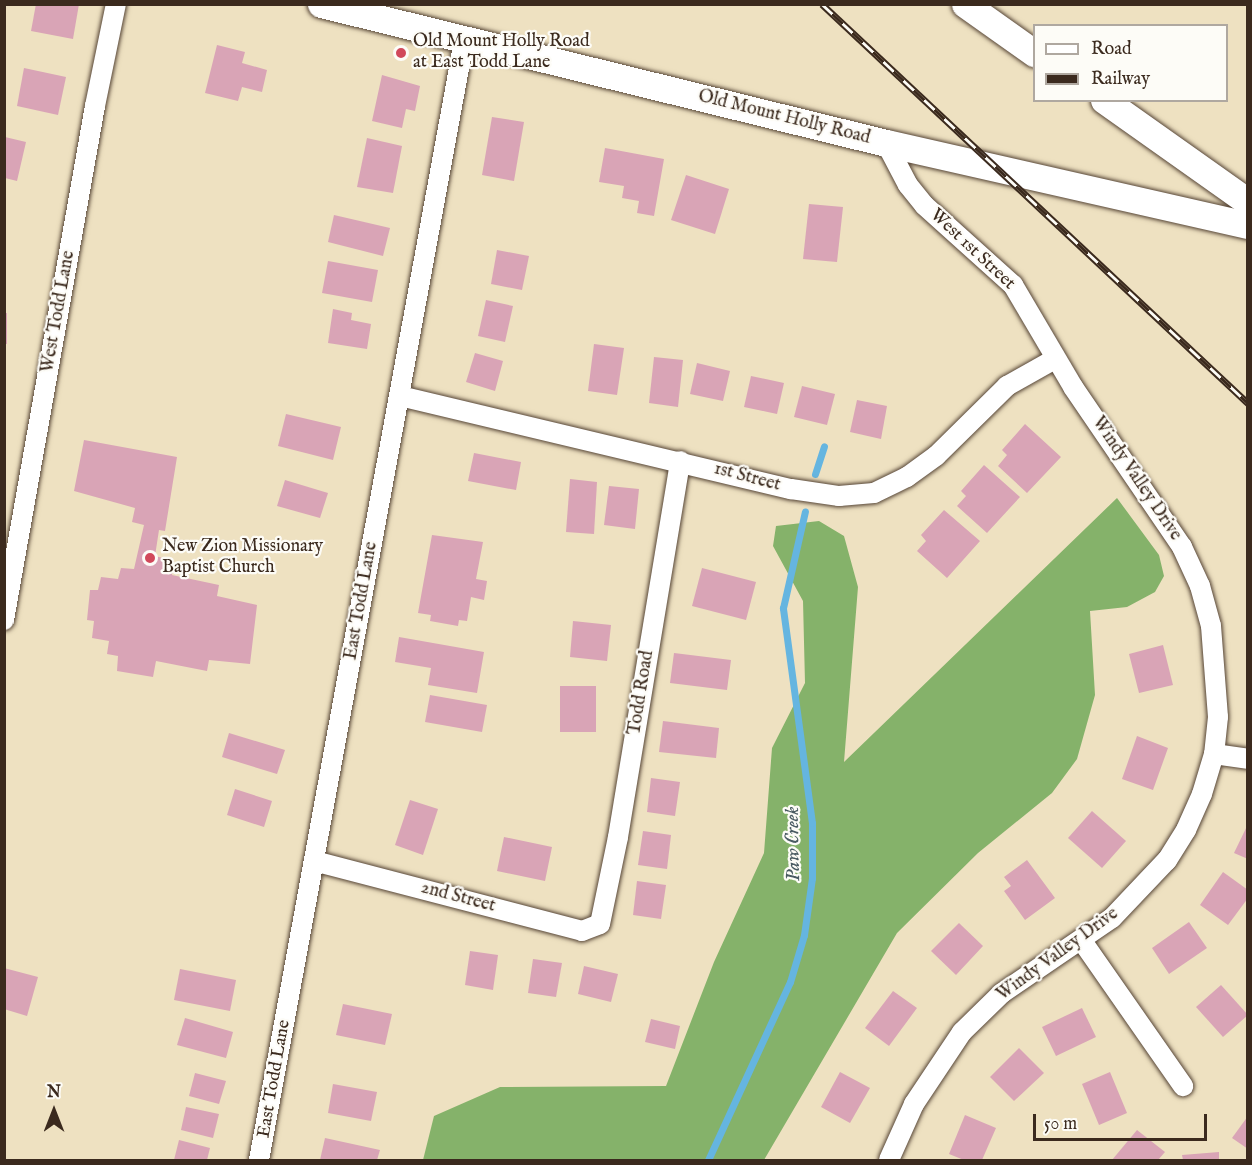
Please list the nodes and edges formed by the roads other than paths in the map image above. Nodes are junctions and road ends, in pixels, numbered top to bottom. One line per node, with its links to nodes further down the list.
1 (116, 4): 13 (street, West Todd Lane)
2 (321, 4): 4 (street, Old Mount Holly Road)
3 (965, 4): 5 (street)
4 (464, 41): 7 (street, Old Mount Holly Road); 11 (street, East Todd Lane)
5 (1033, 51)
6 (1107, 102): 8 (street)
7 (886, 143): 9 (street, Old Mount Holly Road); 10 (street, West 1st Street)
8 (1248, 202)
9 (1248, 225)
10 (1055, 358): 12 (street, 1st Street); 14 (street, Windy Valley Drive)
11 (400, 396): 12 (street, 1st Street); 16 (street, East Todd Lane)
12 (680, 461): 17 (street, Todd Road)
13 (4, 620)
14 (1214, 753): 15 (street); 18 (street, Windy Valley Drive)
15 (1248, 759)
16 (314, 861): 17 (street, 2nd Street); 20 (street, East Todd Lane)
17 (600, 924)
18 (1082, 941): 19 (street); 21 (street, Windy Valley Drive)
19 (1183, 1086)
20 (260, 1161)
21 (889, 1161)

